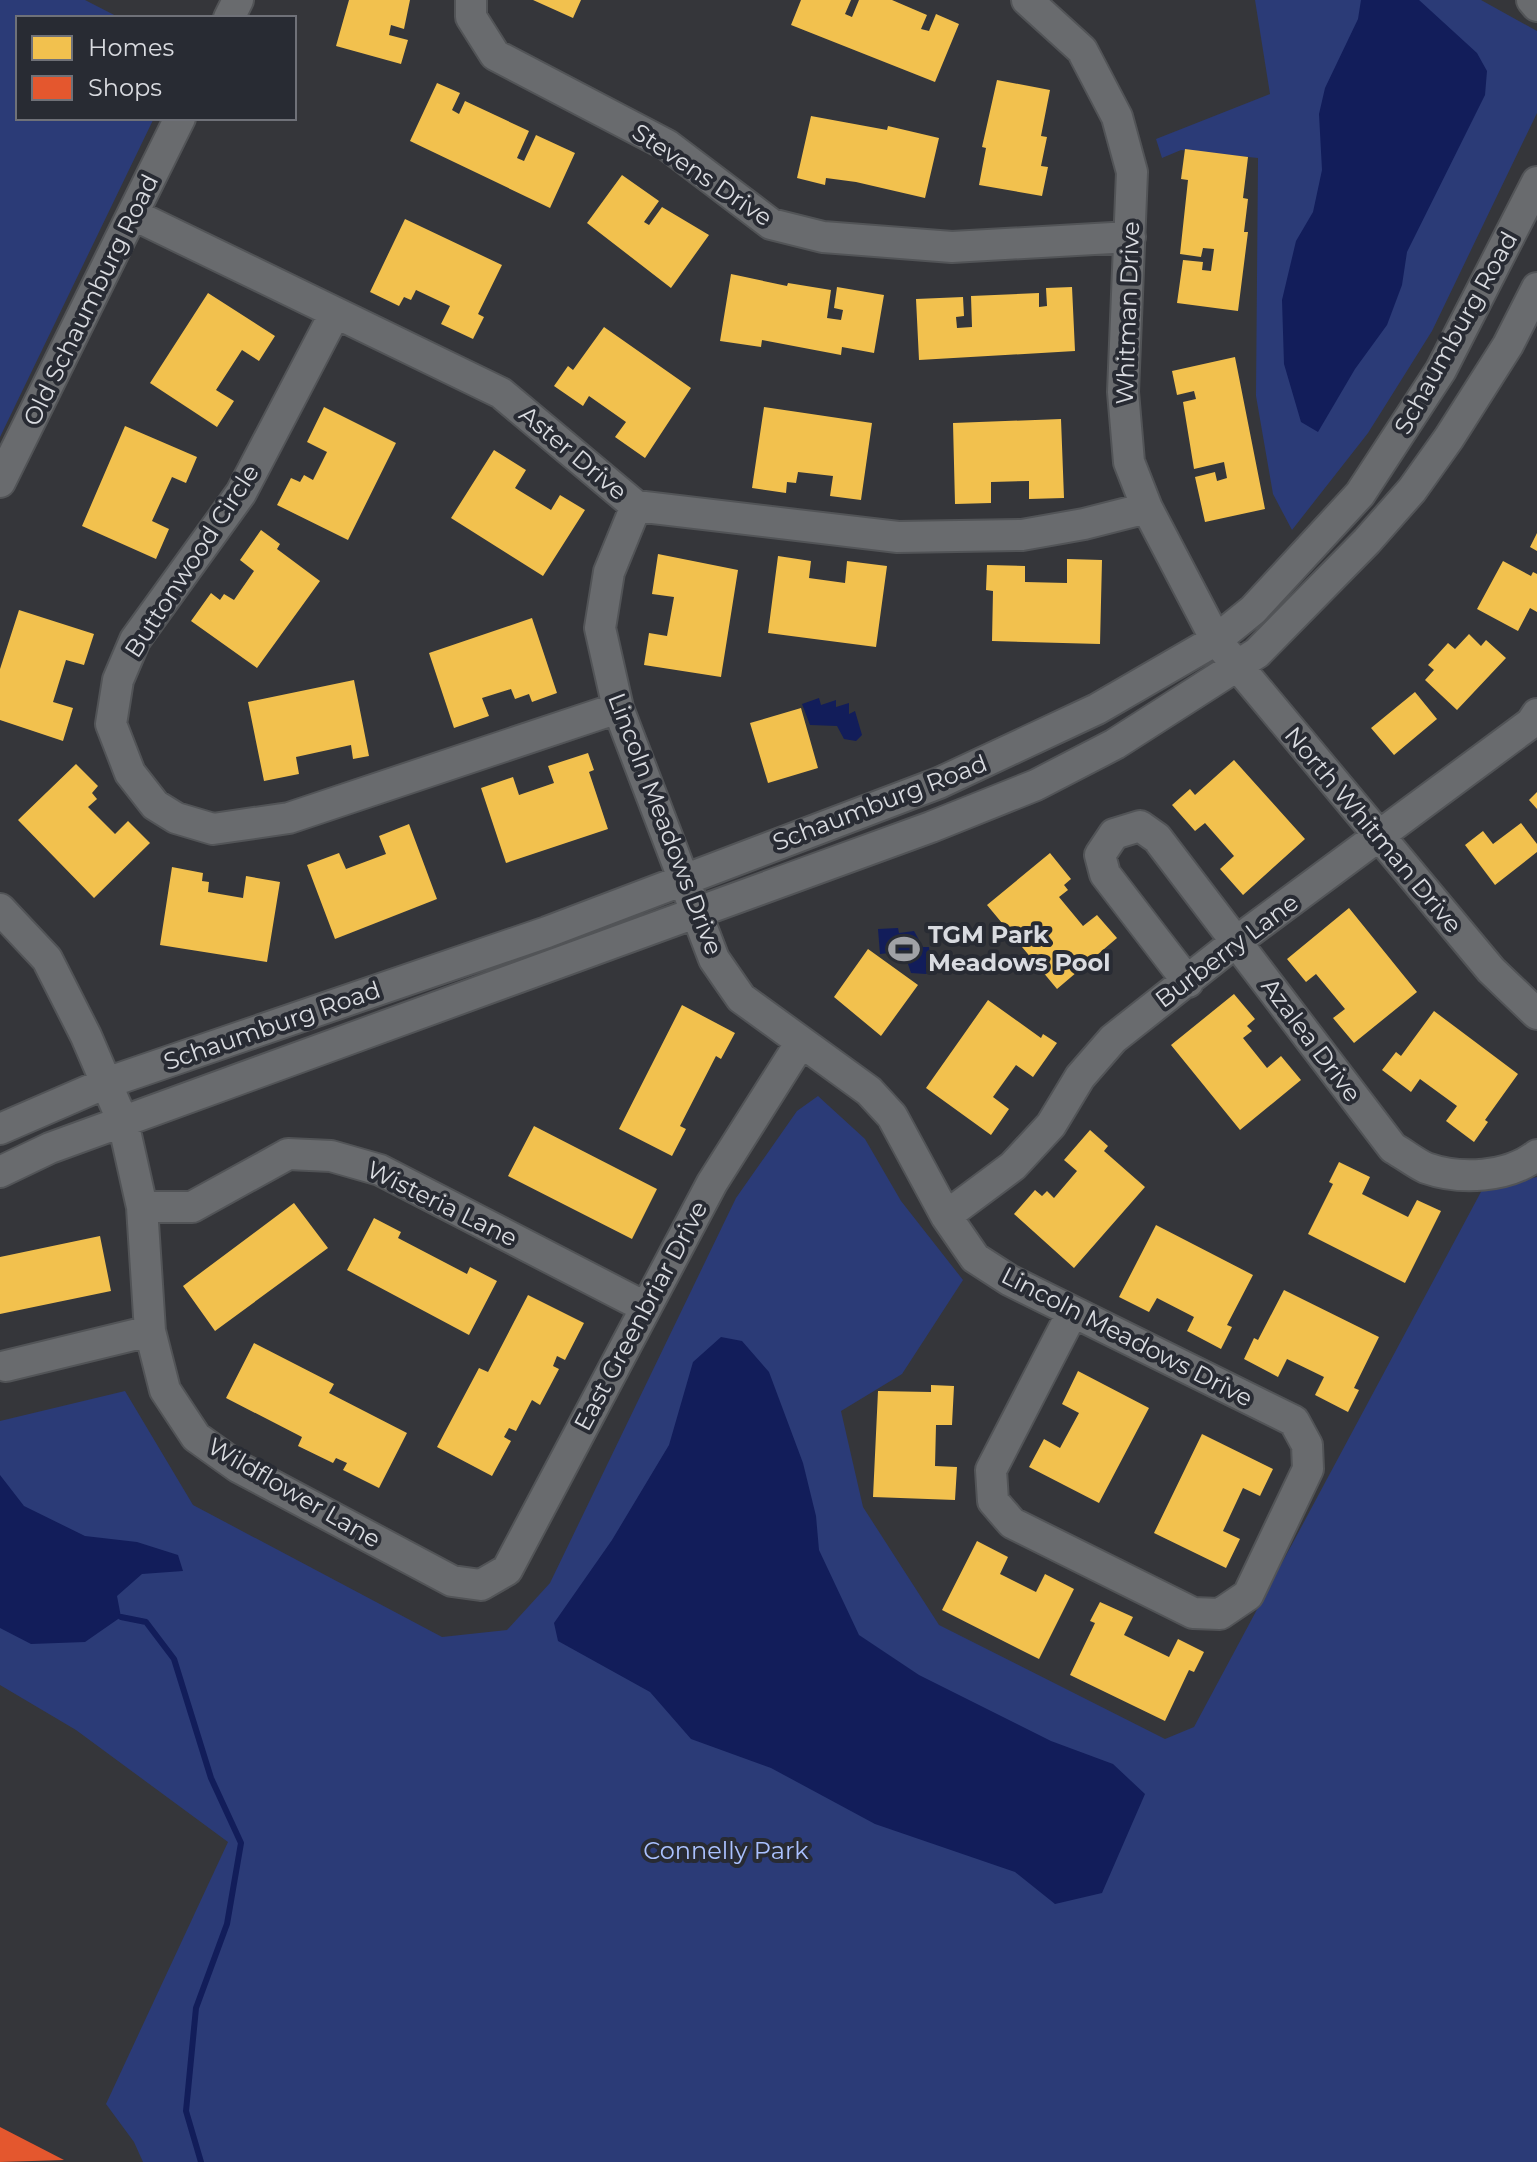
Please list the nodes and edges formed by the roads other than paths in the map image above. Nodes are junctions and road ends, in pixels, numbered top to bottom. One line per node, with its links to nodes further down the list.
1 (471, 0): 8 (street, Stevens Drive)
2 (1027, 0): 8 (street, Whitman Drive)
3 (1532, 0): 4 (street)
4 (1537, 6)
5 (179, 120): 7 (street, Old Schaumburg Road)
6 (1537, 182): 14 (street, Schaumburg Road)
7 (134, 215): 10 (street, Aster Drive); 11 (street, Old Schaumburg Road)
8 (1130, 237): 13 (street, Whitman Drive)
9 (1537, 288): 15 (street, Schaumburg Road)
10 (335, 313): 12 (street, Aster Drive); 16 (street, Buttonwood Circle)
11 (0, 482)
12 (636, 506): 13 (street, Aster Drive); 16 (street, Lincoln Meadows Drive)
13 (1147, 508): 14 (street, Whitman Drive)
14 (1216, 640): 15 (street, North Whitman Drive); 19 (street, Schaumburg Road)
15 (1237, 666): 18 (street, North Whitman Drive); 21 (street, Schaumburg Road)
16 (618, 708): 19 (street, Lincoln Meadows Drive)
17 (1537, 714): 18 (street, Burberry Lane)
18 (1380, 836): 22 (street, Burberry Lane); 24 (street, North Whitman Drive)
19 (684, 878): 21 (street, Lincoln Meadows Drive); 26 (street, Schaumburg Road)
20 (0, 909): 26 (street, Wildflower Lane)
21 (697, 913): 25 (street, Lincoln Meadows Drive); 27 (street, Schaumburg Road)
22 (1237, 941): 23 (street, Burberry Lane); 23 (street, Azalea Drive); 29 (street, Azalea Drive)
23 (1188, 982): 32 (street, Burberry Lane)
24 (1537, 1014)
25 (801, 1042): 32 (street, Lincoln Meadows Drive); 33 (street, East Greenbriar Drive)
26 (106, 1083): 27 (street, Wildflower Lane); 28 (street, Schaumburg Road)
27 (123, 1122): 30 (street, Schaumburg Road); 31 (street, Wildflower Lane)
28 (0, 1129)
29 (1537, 1155)
30 (0, 1172)
31 (142, 1207): 33 (street, Wisteria Lane); 35 (street, Wildflower Lane)
32 (946, 1216): 34 (street, Lincoln Meadows Drive)
33 (645, 1307): 37 (street, East Greenbriar Drive)
34 (1072, 1313): 34 (street, Lincoln Meadows Drive)
35 (150, 1331): 36 (street); 37 (street, Wildflower Lane)
36 (6, 1366)
37 (481, 1585)

